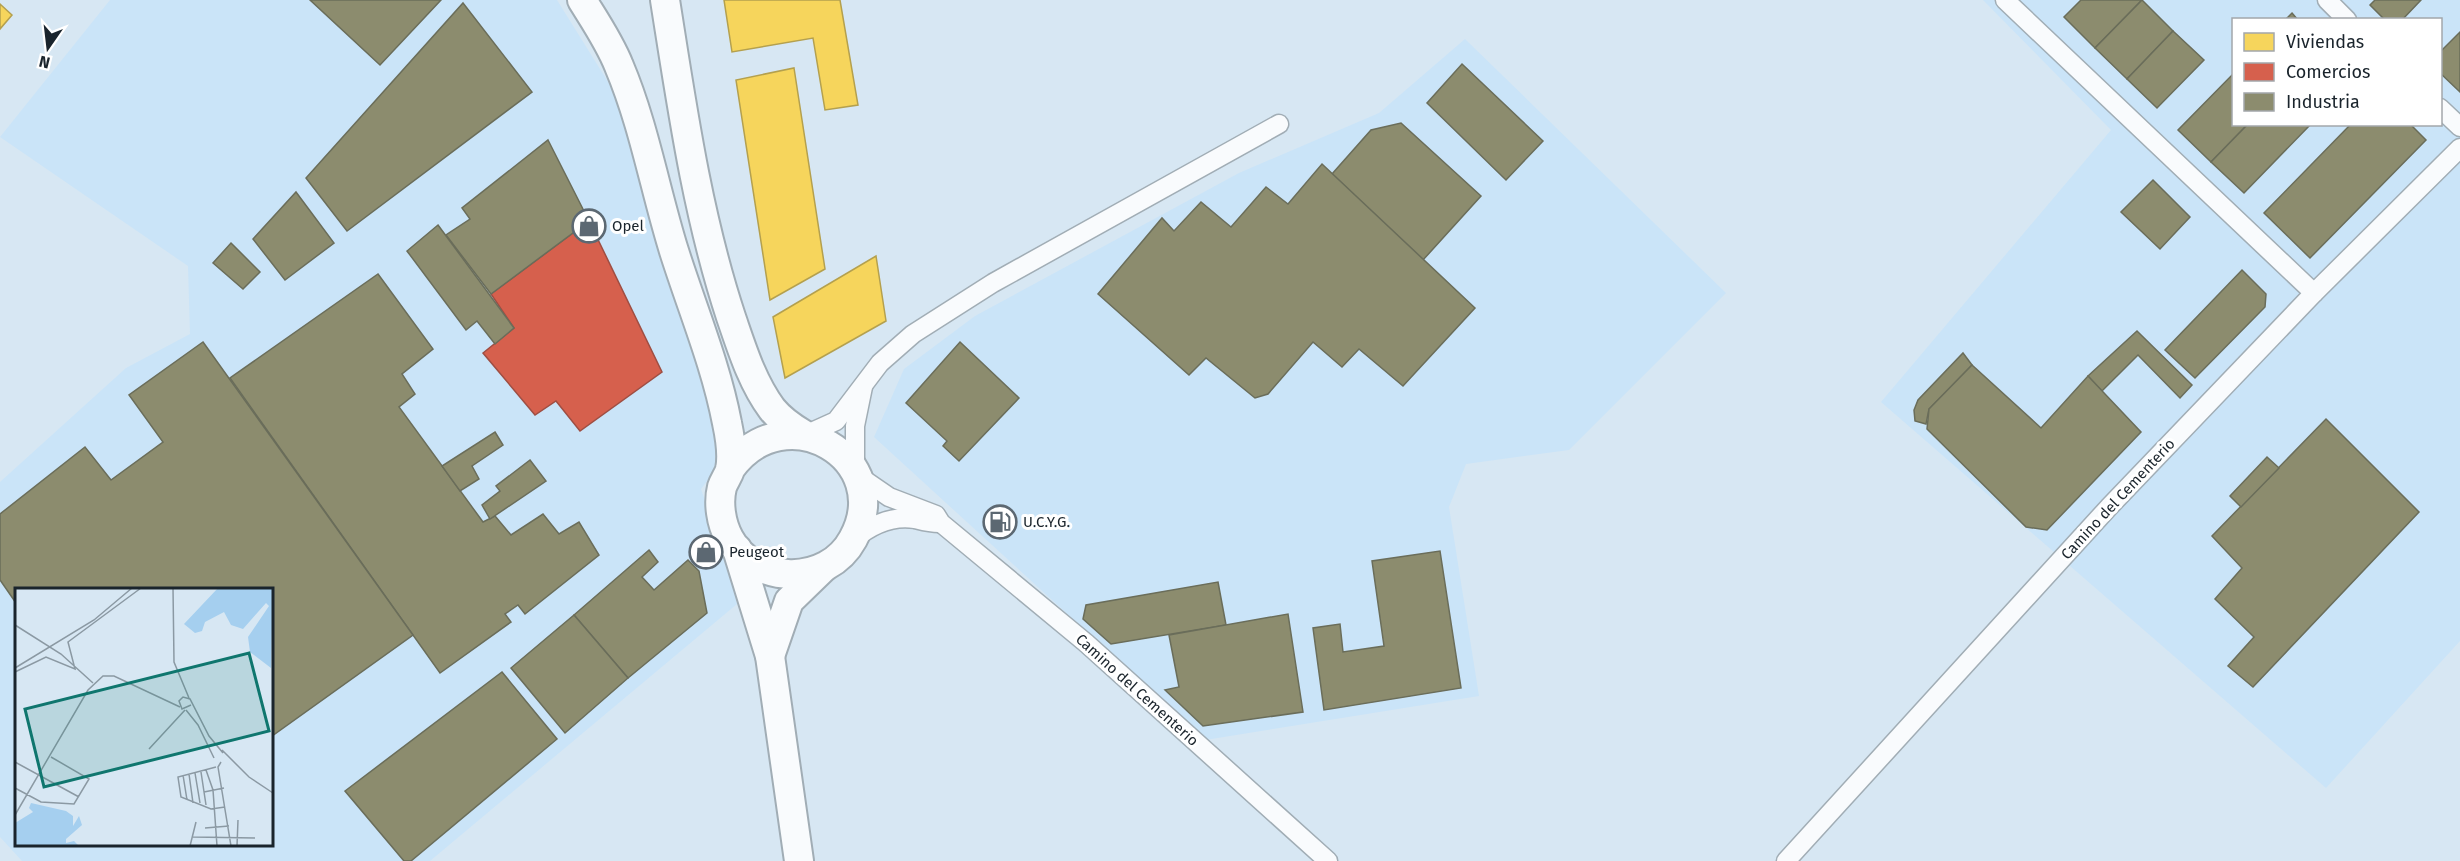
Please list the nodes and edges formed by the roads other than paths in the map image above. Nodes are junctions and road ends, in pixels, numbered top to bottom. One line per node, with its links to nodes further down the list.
1 (582, 0): 13 (main road)
2 (665, 0): 12 (main road)
3 (2005, 0): 10 (street)
4 (2327, 0): 5 (street)
5 (2345, 18)
6 (2442, 110): 8 (street)
7 (1279, 124): 11 (street)
8 (2460, 127)
9 (2460, 147): 10 (street, Camino del Cementerio)
10 (2314, 293): 22 (street, Camino del Cementerio)
11 (863, 386): 12 (street); 14 (street)
12 (804, 435): 13 (main road); 14 (main road)
13 (730, 469): 17 (main road)
14 (855, 473): 15 (street, Camino del Cementerio); 16 (main road)
15 (941, 523): 16 (street); 21 (street, Camino del Cementerio)
16 (853, 540): 18 (main road)
17 (737, 549): 18 (main road); 19 (main road)
18 (825, 567): 19 (main road)
19 (770, 656): 20 (main road)
20 (799, 861)
21 (1328, 861)
22 (1786, 861)

